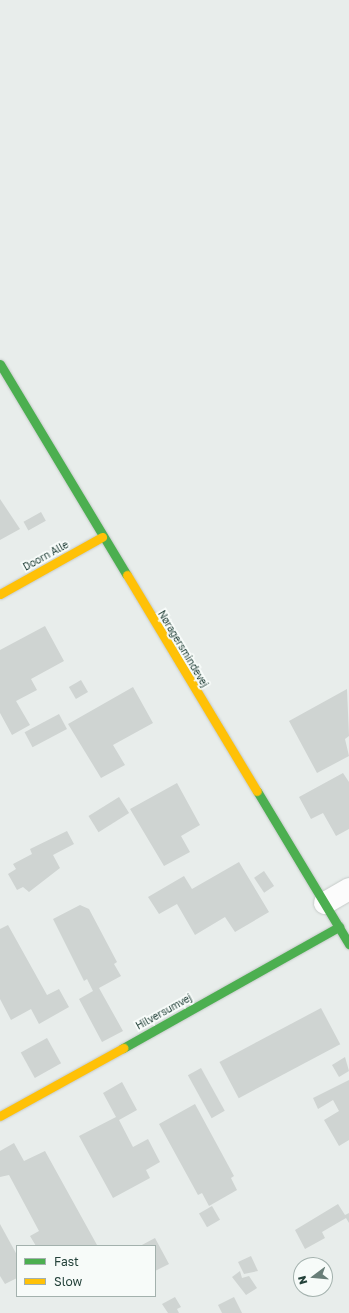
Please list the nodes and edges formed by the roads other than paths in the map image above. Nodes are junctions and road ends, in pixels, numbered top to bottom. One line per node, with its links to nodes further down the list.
1 (0, 364): 2 (street, Nøragersmindevej)
2 (102, 537): 3 (street, Doorn Alle); 5 (street, Nøragersmindevej)
3 (0, 594)
4 (349, 889): 5 (street)
5 (325, 903): 6 (street, Nøragersmindevej)
6 (339, 927): 7 (street, Nøragersmindevej); 8 (street, Hilversumvej)
7 (349, 944)
8 (0, 1116)

